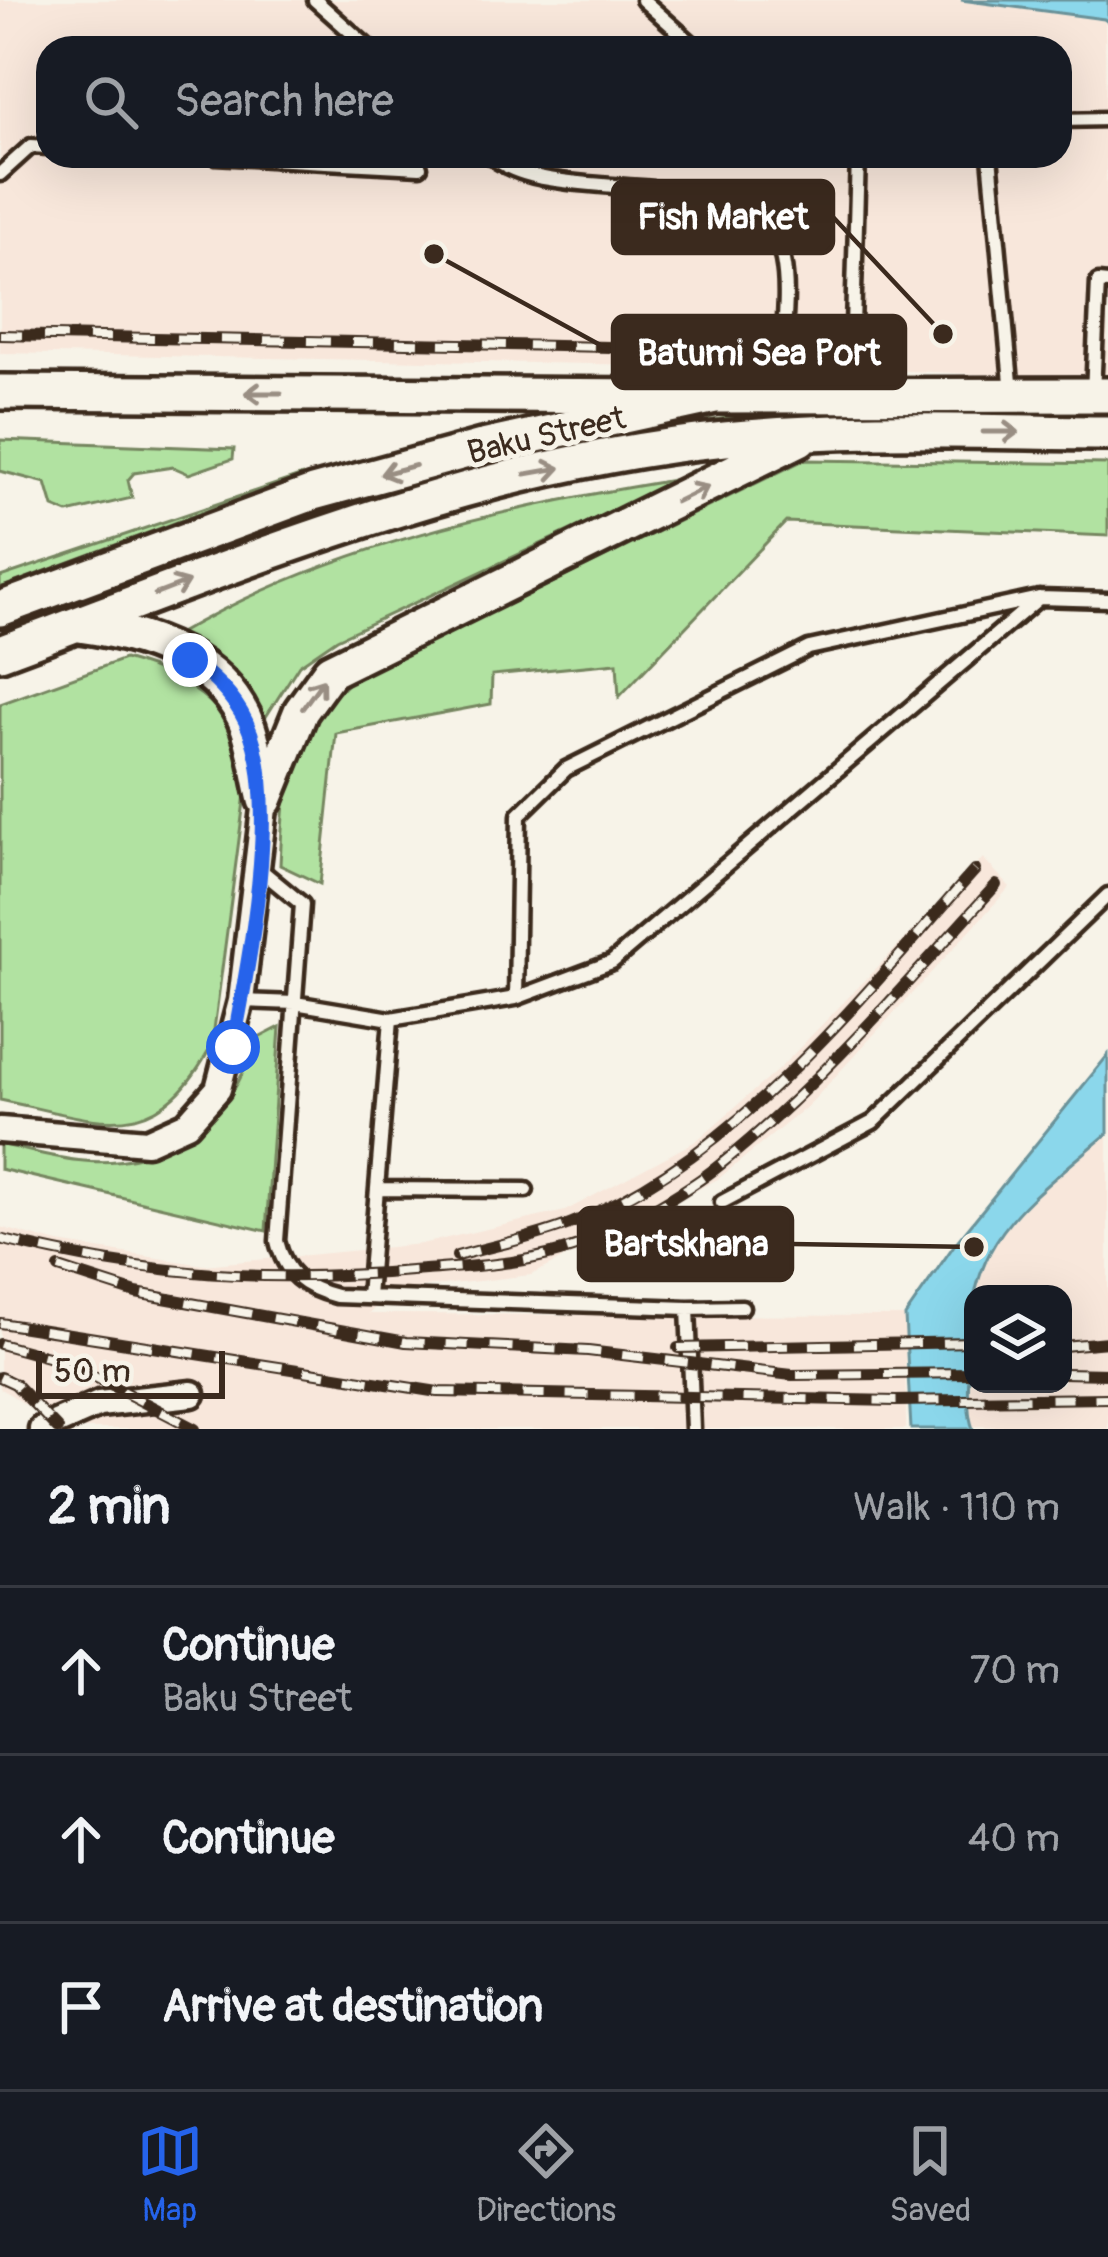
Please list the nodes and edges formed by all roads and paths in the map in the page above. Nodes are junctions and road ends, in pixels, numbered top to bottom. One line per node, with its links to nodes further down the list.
1 (315, 0): 3 (lane)
2 (644, 0): 4 (lane)
3 (356, 36)
4 (684, 36)
5 (1108, 119): 6 (lane)
6 (1072, 120)
7 (36, 146): 11 (lane)
8 (513, 168): 17 (lane)
9 (858, 168): 16 (lane)
10 (990, 168): 14 (lane)
11 (0, 174)
12 (1108, 283): 15 (lane)
13 (0, 392): 18 (main road, one-way to 13)
14 (1012, 394): 15 (main road, Baku Street); 16 (main road, Baku Street)
15 (1101, 394)
16 (851, 395): 17 (main road, Baku Street)
17 (792, 396): 18 (main road, Baku Street)
18 (716, 397): 23 (main road, Baku Street, one-way to 23)
19 (812, 433): 20 (main road, Baku Street, one-way to 20); 24 (main road, Baku Street, one-way to 19); 26 (main road, one-way to 19)
20 (1108, 433)
21 (1040, 598): 22 (lane); 29 (lane); 29 (lane)
22 (1108, 600)
23 (3, 608)
24 (77, 625): 25 (main road, Baku Street); 26 (main road)
25 (12, 649)
26 (265, 800): 27 (street)
27 (257, 866): 30 (street); 31 (lane)
28 (1108, 895): 36 (lane)
29 (516, 998): 32 (lane)
30 (241, 1001): 31 (lane); 33 (street)
31 (295, 1003): 32 (lane); 37 (lane)
32 (391, 1019): 34 (lane)
33 (0, 1130)
34 (377, 1190): 35 (lane); 37 (lane)
35 (526, 1190)
36 (722, 1202)
37 (368, 1297): 39 (lane)
38 (742, 1307): 39 (lane)
39 (688, 1308): 42 (lane)
40 (192, 1394): 41 (street)
41 (41, 1429)
42 (693, 1429)

